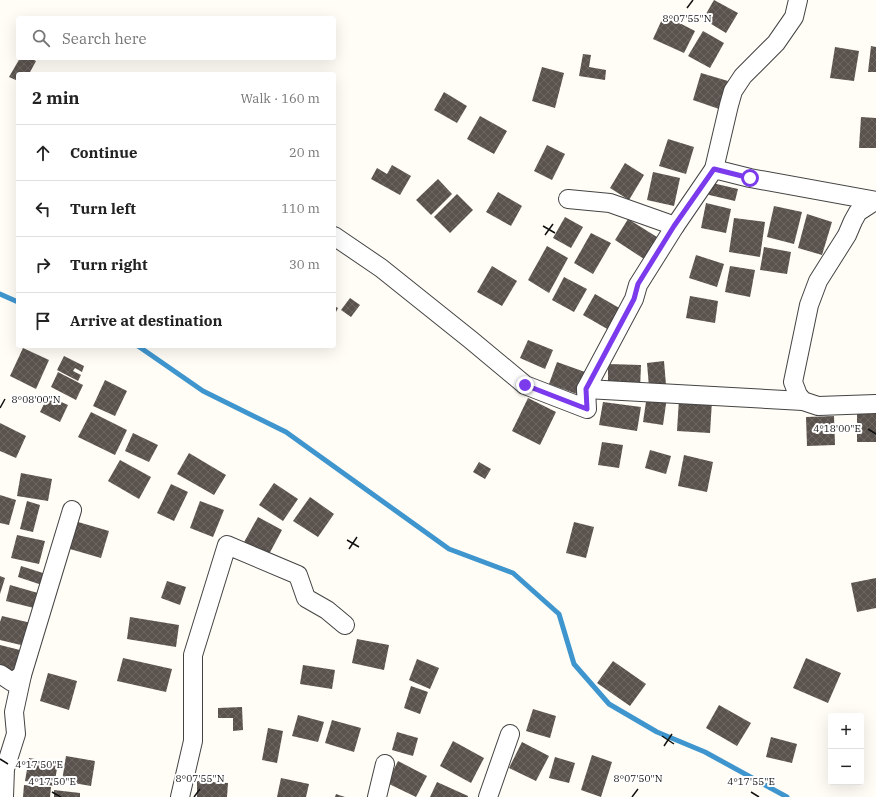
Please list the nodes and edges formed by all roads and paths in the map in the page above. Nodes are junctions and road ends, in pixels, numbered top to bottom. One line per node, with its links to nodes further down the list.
1 (798, 0): 2 (street)
2 (714, 169): 4 (street); 5 (street)
3 (568, 199): 5 (street)
4 (875, 201): 8 (street)
5 (674, 226): 7 (street)
6 (336, 237): 7 (street)
7 (586, 389): 8 (street)
8 (803, 401): 9 (street)
9 (876, 404)
10 (72, 510): 13 (street)
11 (345, 625): 17 (street)
12 (0, 674): 13 (street)
13 (22, 675): 16 (street)
14 (510, 734): 19 (street)
15 (385, 764): 18 (street)
16 (4, 797)
17 (180, 797)
18 (377, 797)
19 (488, 797)

